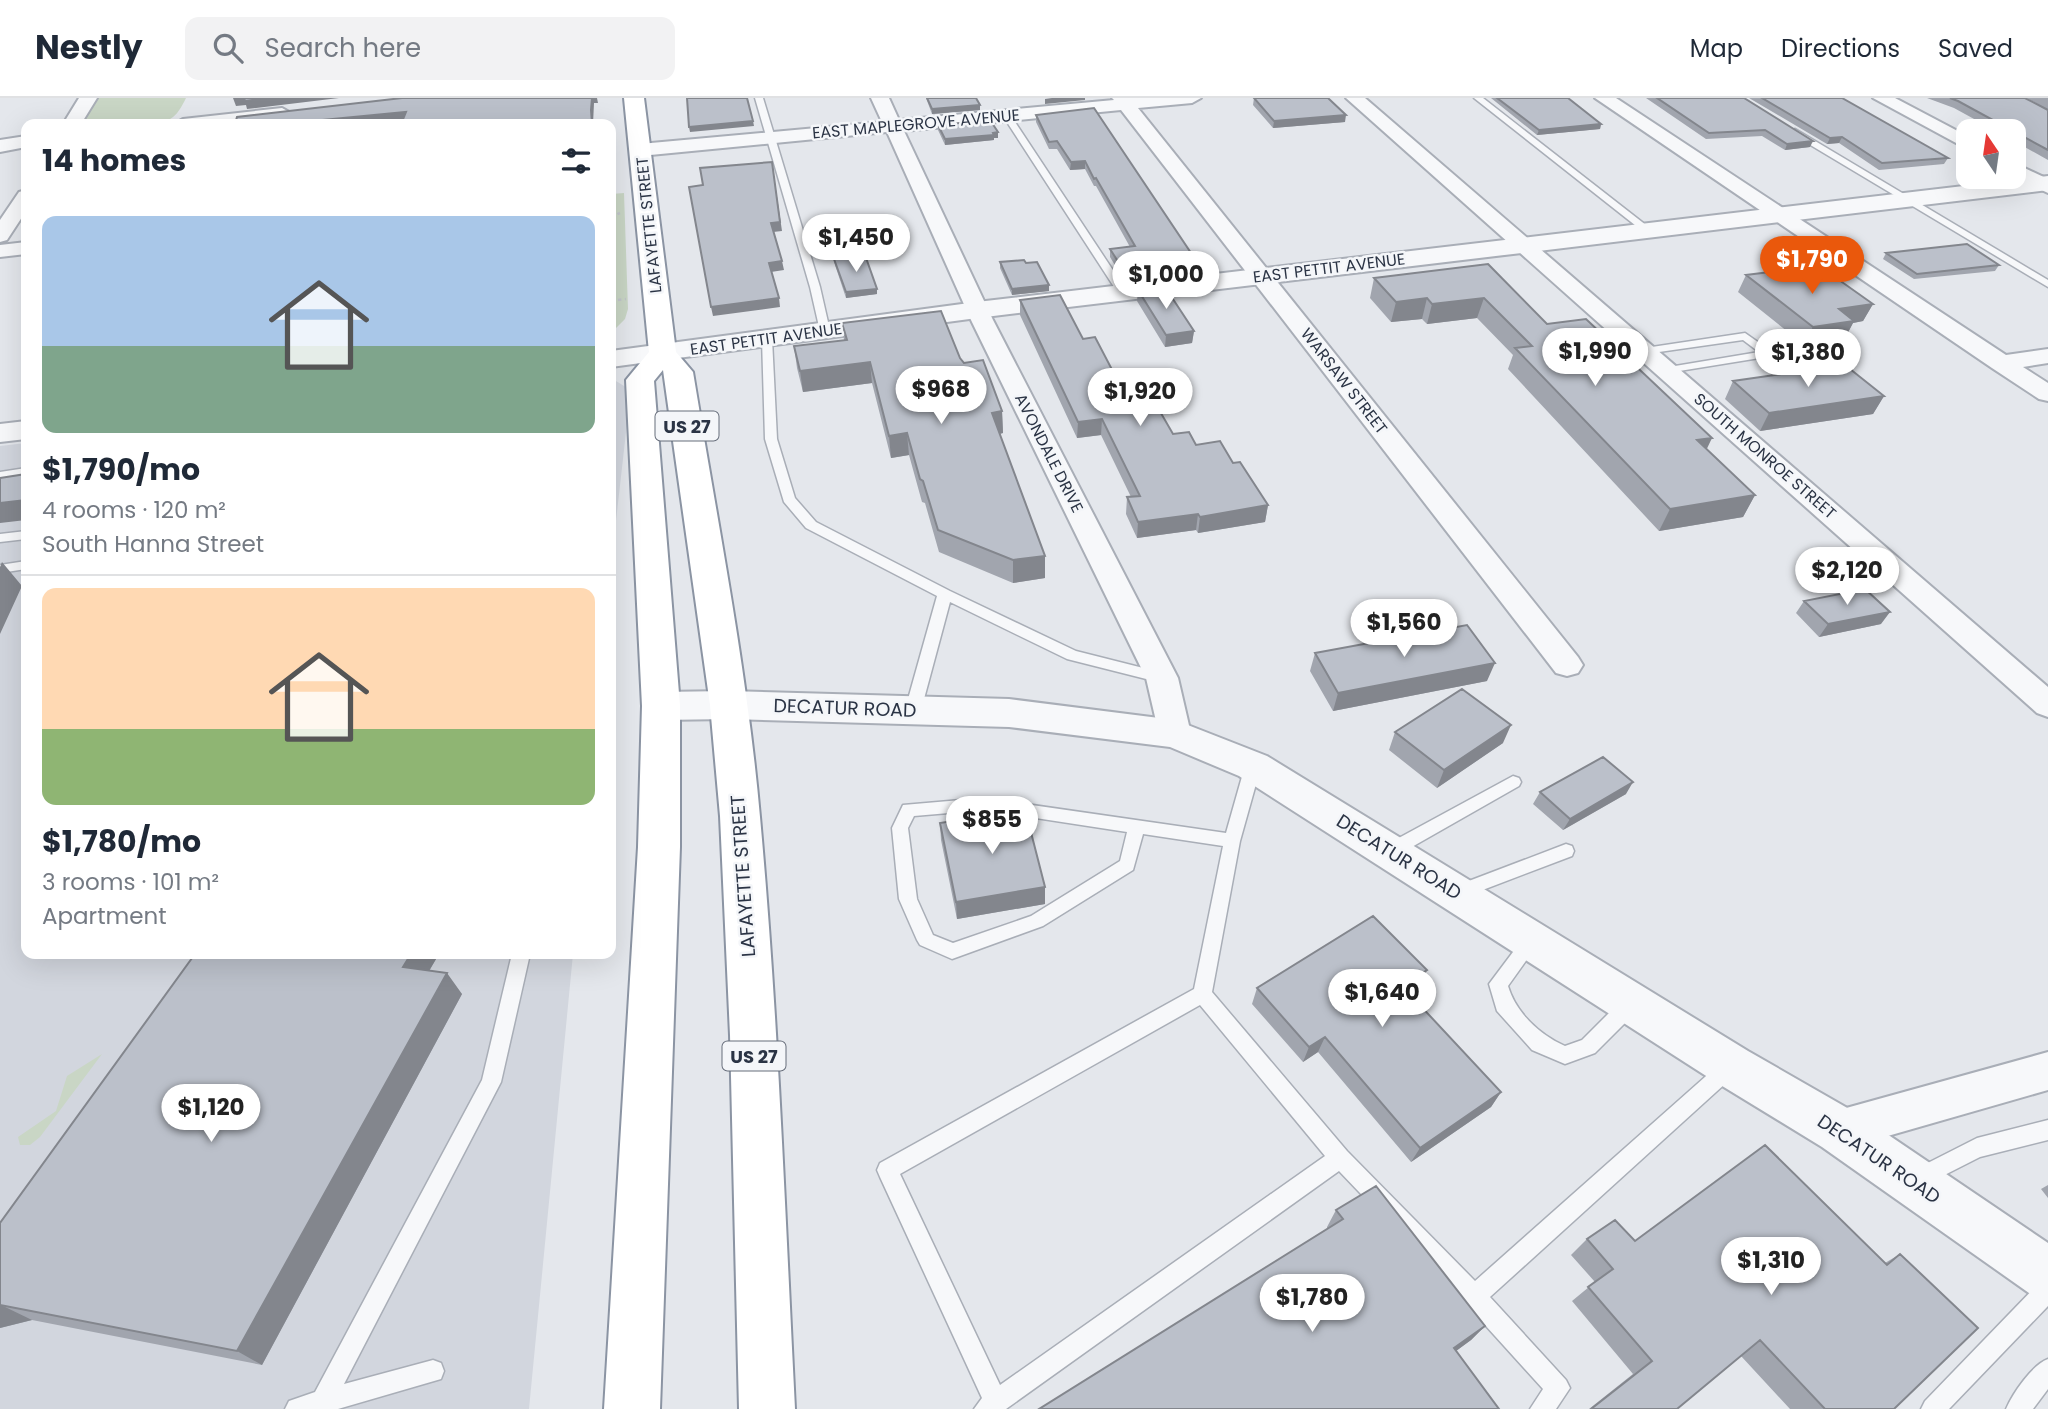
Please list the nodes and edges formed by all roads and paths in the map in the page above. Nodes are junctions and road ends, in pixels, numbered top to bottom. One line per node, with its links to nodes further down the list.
1 (88, 98): 13 (street)
2 (634, 98): 23 (highway, LAFAYETTE STREET / US 27)
3 (759, 98): 18 (lane)
4 (880, 98): 16 (street, AVONDALE DRIVE)
5 (1192, 98): 10 (street, EAST MAPLEGROVE AVENUE)
6 (1355, 98): 33 (street, SOUTH MONROE STREET)
7 (1478, 98): 31 (lane)
8 (1604, 98): 30 (street)
9 (1882, 98): 19 (street)
10 (1124, 101): 12 (street, EAST MAPLEGROVE AVENUE); 36 (street, WARSAW STREET)
11 (300, 110): 14 (street)
12 (1007, 116): 16 (street, EAST MAPLEGROVE AVENUE); 38 (lane)
13 (75, 119)
14 (183, 119)
15 (1782, 124): 26 (lane)
16 (894, 127): 18 (street, EAST MAPLEGROVE AVENUE); 41 (street, AVONDALE DRIVE)
17 (0, 133): 20 (street)
18 (771, 138): 23 (street, EAST MAPLEGROVE AVENUE); 42 (lane)
19 (1956, 138)
20 (21, 142)
21 (21, 143): 22 (street)
22 (0, 146)
23 (640, 150): 45 (highway, LAFAYETTE STREET / US 27)
24 (2026, 175): 25 (street)
25 (2046, 184): 26 (street, EAST PETTIT AVENUE)
26 (1909, 200): 30 (street, EAST PETTIT AVENUE); 37 (lane)
27 (21, 204): 32 (street)
28 (620, 213): 29 (path)
29 (616, 215)
30 (1778, 215): 31 (street, EAST PETTIT AVENUE); 48 (street)
31 (1648, 231): 33 (street, EAST PETTIT AVENUE)
32 (0, 236)
33 (1525, 245): 36 (street, EAST PETTIT AVENUE); 44 (street, SOUTH MONROE STREET)
34 (21, 249): 35 (street)
35 (0, 251)
36 (1262, 276): 38 (street, EAST PETTIT AVENUE); 60 (street, WARSAW STREET)
37 (2048, 284)
38 (1123, 293): 41 (street, EAST PETTIT AVENUE)
39 (626, 299): 40 (path)
40 (616, 300)
41 (977, 310): 42 (street, EAST PETTIT AVENUE); 61 (street, AVONDALE DRIVE)
42 (825, 331): 43 (street, EAST PETTIT AVENUE)
43 (766, 339): 45 (street, EAST PETTIT AVENUE); 59 (lane)
44 (1645, 351): 49 (street, SOUTH MONROE STREET); 49 (lane)
45 (663, 353): 47 (street, EAST PETTIT AVENUE); 62 (highway, LAFAYETTE STREET / US 27); 64 (highway, US 27)
46 (2048, 356): 48 (street)
47 (616, 358)
48 (2000, 363): 50 (street)
49 (1667, 370): 63 (street, SOUTH MONROE STREET)
50 (2048, 394)
51 (21, 431): 52 (street)
52 (0, 433)
53 (21, 473): 54 (lane)
54 (0, 476)
55 (21, 536): 56 (lane)
56 (0, 538)
57 (21, 566): 58 (lane)
58 (0, 569)
59 (945, 594): 61 (lane); 65 (lane)
60 (1567, 665)
61 (1162, 678): 66 (street, AVONDALE DRIVE)
62 (729, 705): 64 (street, DECATUR ROAD); 65 (street, DECATUR ROAD); 93 (highway, LAFAYETTE STREET / US 27)
63 (2048, 705)
64 (661, 706): 92 (highway, US 27)
65 (913, 710): 66 (street, DECATUR ROAD)
66 (1175, 734): 67 (street, DECATUR ROAD)
67 (1253, 766): 70 (lane); 71 (street, DECATUR ROAD)
68 (1513, 782): 71 (lane)
69 (1138, 827): 69 (lane); 70 (lane)
70 (1232, 841): 76 (lane)
71 (1390, 851): 73 (street, DECATUR ROAD)
72 (1566, 851): 73 (lane)
73 (1457, 893): 74 (street, DECATUR ROAD)
74 (1532, 939): 77 (street, DECATUR ROAD); 77 (lane)
75 (520, 959): 89 (lane)
76 (1202, 994): 82 (lane); 90 (lane)
77 (1633, 1002): 78 (street, DECATUR ROAD)
78 (1731, 1066): 80 (street, DECATUR ROAD); 86 (lane)
79 (2048, 1071): 80 (street)
80 (1839, 1130): 83 (street, DECATUR ROAD)
81 (2048, 1130): 83 (lane)
82 (1340, 1158): 86 (lane); 90 (lane)
83 (1914, 1181): 84 (street, DECATUR ROAD)
84 (2048, 1274)
85 (2048, 1290): 95 (lane)
86 (1475, 1296): 94 (lane)
87 (2048, 1370): 96 (lane)
88 (433, 1371): 89 (lane)
89 (323, 1401): 91 (lane)
90 (991, 1405)
91 (297, 1409)
92 (632, 1409)
93 (767, 1409)
94 (1542, 1409)
95 (1933, 1409)
96 (2018, 1409)

